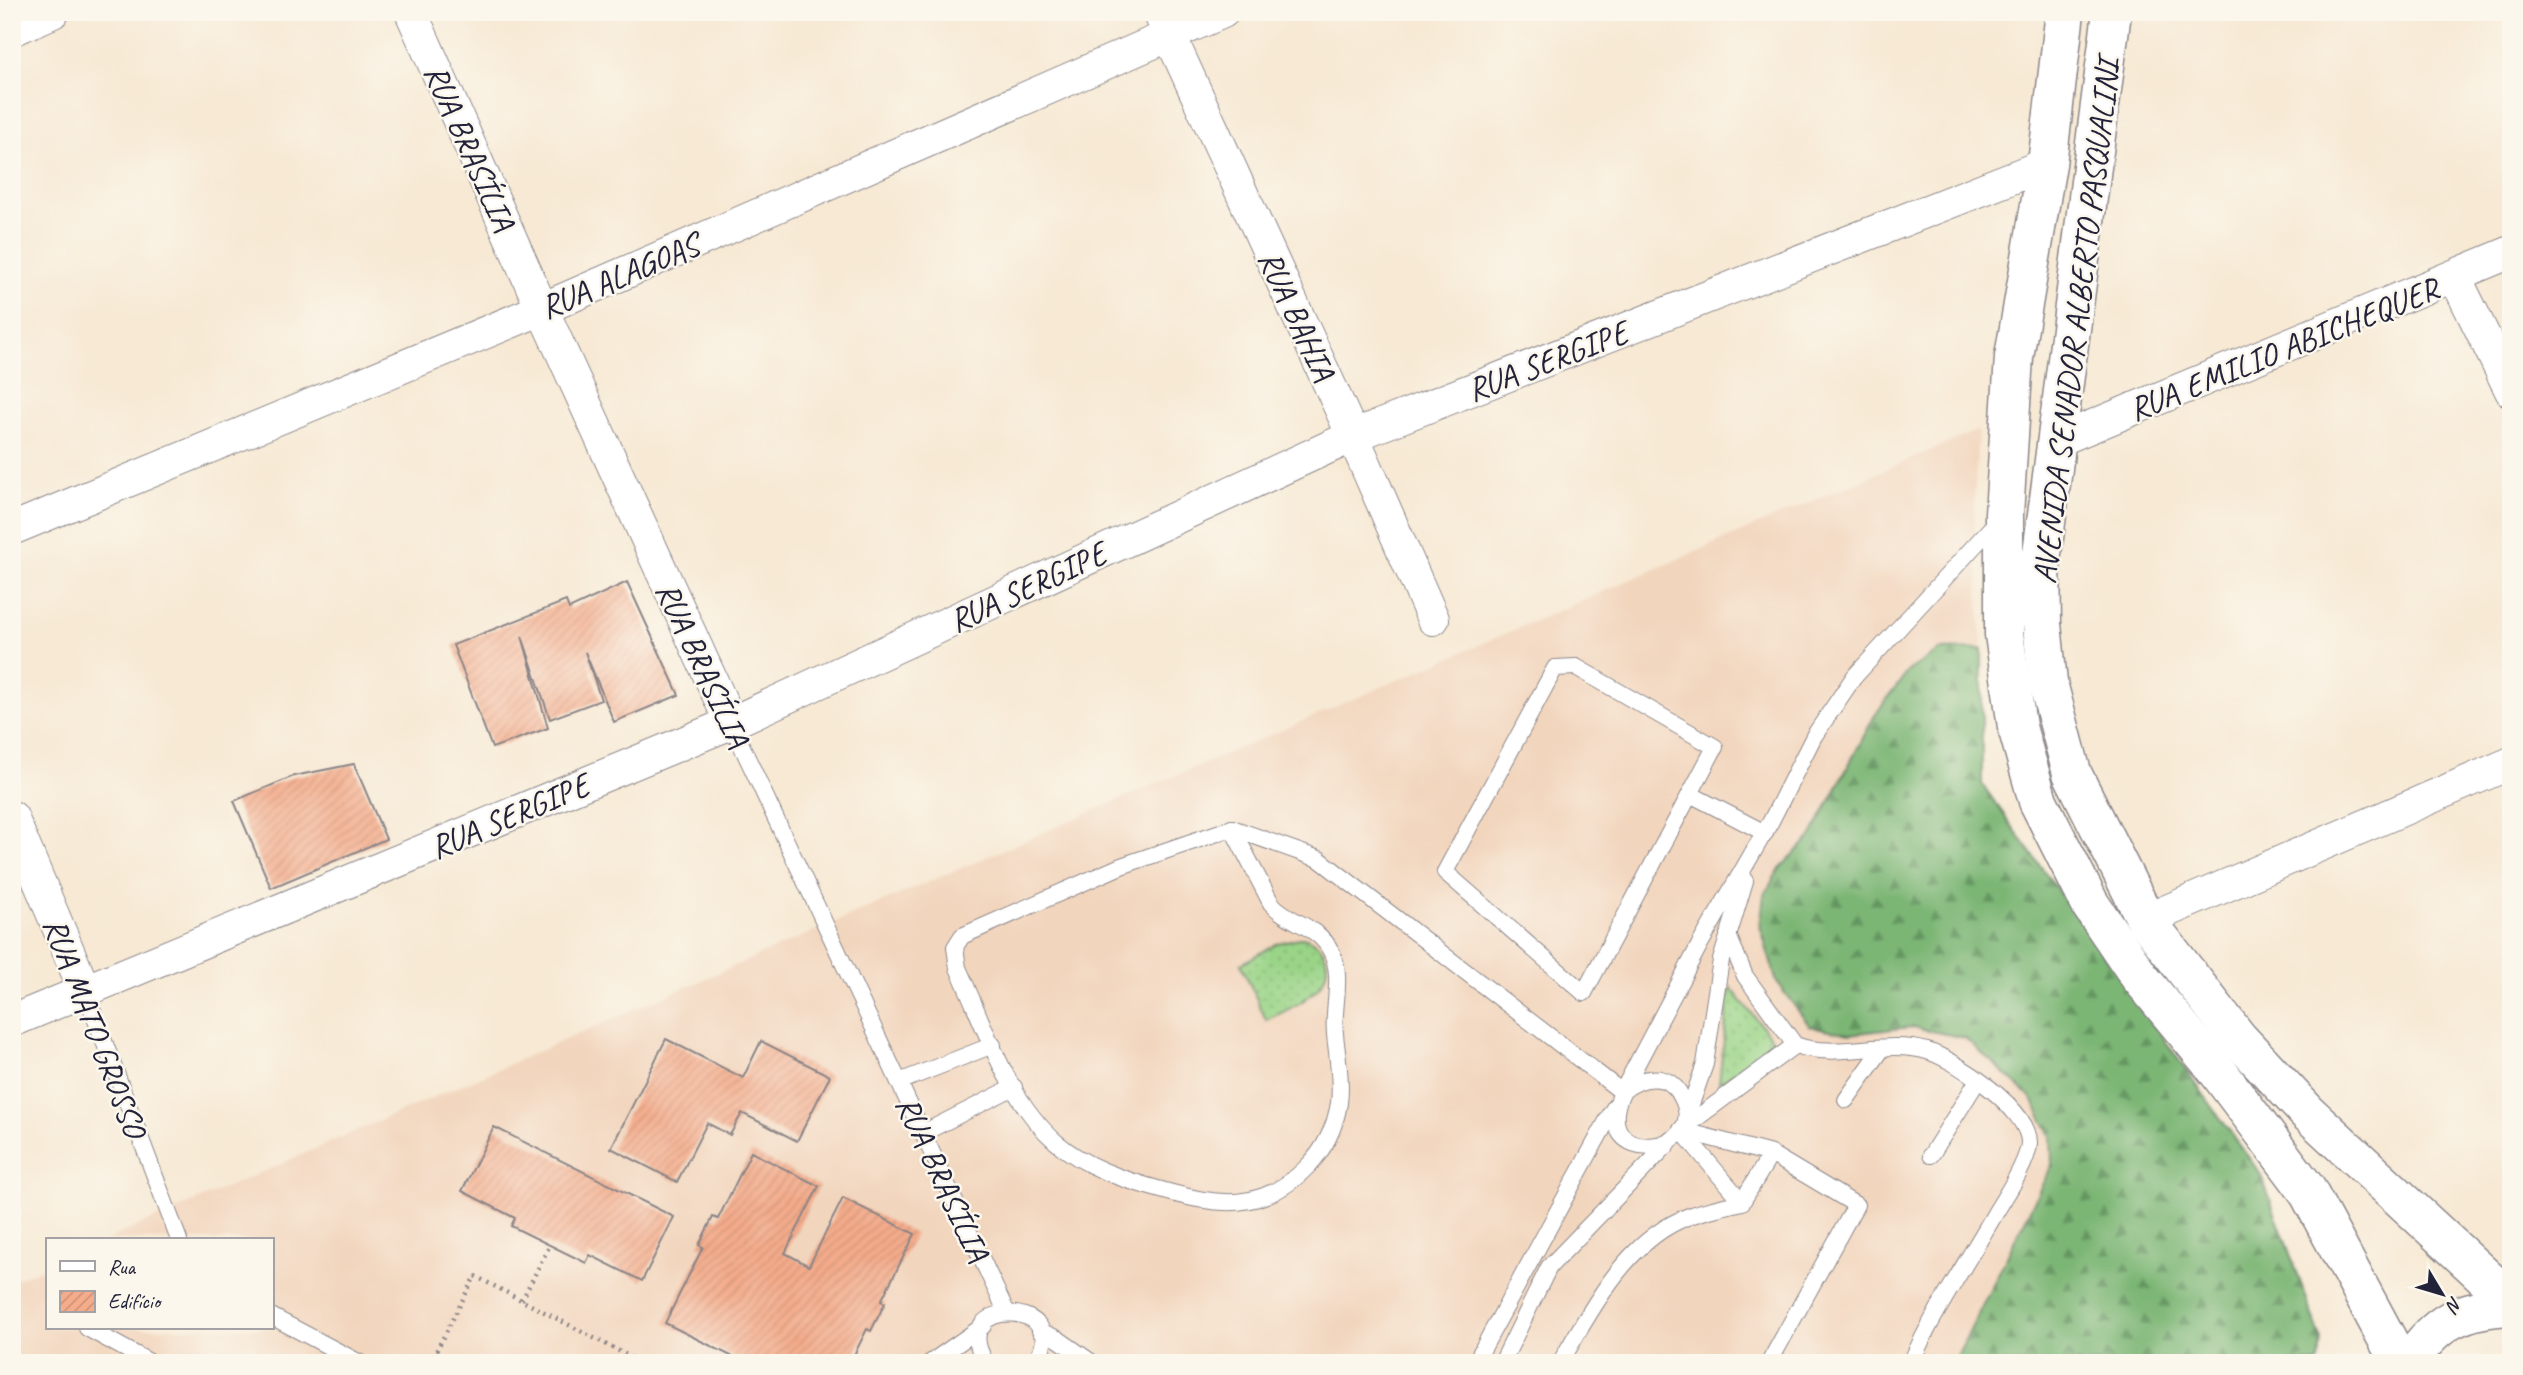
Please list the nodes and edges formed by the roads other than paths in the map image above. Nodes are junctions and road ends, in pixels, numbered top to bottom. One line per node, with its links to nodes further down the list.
1 (53, 12): 7 (street)
2 (411, 12): 11 (street, RUA BRASÍLIA)
3 (1223, 12): 6 (street, RUA ALAGOAS)
4 (2065, 12): 8 (main road, AVENIDA SENADOR ALBERTO PASQUALINI)
5 (2112, 12): 14 (main road, AVENIDA SENADOR ALBERTO PASQUALINI)
6 (1164, 24): 11 (street, RUA ALAGOAS); 13 (street, RUA BAHIA)
7 (12, 30)
8 (2047, 164): 13 (street, RUA SERGIPE); 15 (main road, AVENIDA SENADOR ALBERTO PASQUALINI)
9 (2511, 251): 10 (street, RUA EMILIO ABICHEQUER)
10 (2455, 276): 12 (street); 14 (street, RUA EMILIO ABICHEQUER)
11 (542, 309): 16 (street, RUA ALAGOAS); 18 (street, RUA BRASÍLIA)
12 (2511, 391)
13 (1353, 436): 17 (street, RUA BAHIA); 18 (street, RUA SERGIPE)
14 (2054, 442): 25 (main road, AVENIDA SENADOR ALBERTO PASQUALINI)
15 (2004, 514): 23 (lane); 63 (main road, AVENIDA SENADOR ALBERTO PASQUALINI)
16 (12, 529)
17 (1433, 619)
18 (731, 723): 27 (street, RUA SERGIPE); 33 (lane, RUA BRASÍLIA)
19 (2511, 763): 25 (street)
20 (1690, 794): 20 (lane); 23 (lane)
21 (12, 817): 27 (street, RUA MATO GROSSO)
22 (1232, 828): 29 (lane); 34 (lane); 35 (lane)
23 (1765, 833): 24 (lane)
24 (1752, 858): 26 (lane); 35 (lane)
25 (2146, 920): 44 (main road, AVENIDA SENADOR ALBERTO PASQUALINI)
26 (1728, 935): 30 (lane); 37 (lane)
27 (85, 991): 28 (street, RUA SERGIPE); 43 (lane, RUA MATO GROSSO)
28 (12, 1021)
29 (993, 1045): 33 (lane); 34 (lane)
30 (1795, 1045): 31 (lane); 37 (lane)
31 (1882, 1049): 32 (lane); 36 (lane)
32 (1978, 1080): 41 (lane); 62 (lane)
33 (899, 1082): 38 (lane, RUA BRASÍLIA)
34 (1014, 1087): 38 (lane)
35 (1619, 1098): 37 (lane); 39 (lane); 58 (lane)
36 (1846, 1100)
37 (1683, 1126): 39 (lane); 40 (lane); 42 (lane)
38 (923, 1133): 45 (lane, RUA BRASÍLIA)
39 (1668, 1143): 59 (lane)
40 (1770, 1154): 42 (lane); 61 (lane)
41 (1931, 1155)
42 (1742, 1202): 60 (lane)
43 (178, 1238)
44 (2511, 1304): 64 (main road)
45 (1006, 1311): 47 (lane); 49 (lane)
46 (273, 1317): 52 (lane)
47 (983, 1326): 53 (lane); 54 (lane)
48 (91, 1330): 51 (lane)
49 (1040, 1331): 50 (lane); 55 (lane)
50 (1091, 1362): 56 (lane); 57 (lane)
51 (151, 1363)
52 (360, 1363)
53 (930, 1363)
54 (985, 1363)
55 (1034, 1363)
56 (1083, 1363)
57 (1099, 1363)
58 (1475, 1363)
59 (1502, 1363)
60 (1560, 1363)
61 (1769, 1363)
62 (1912, 1363)
63 (2400, 1363)
64 (2409, 1363)

